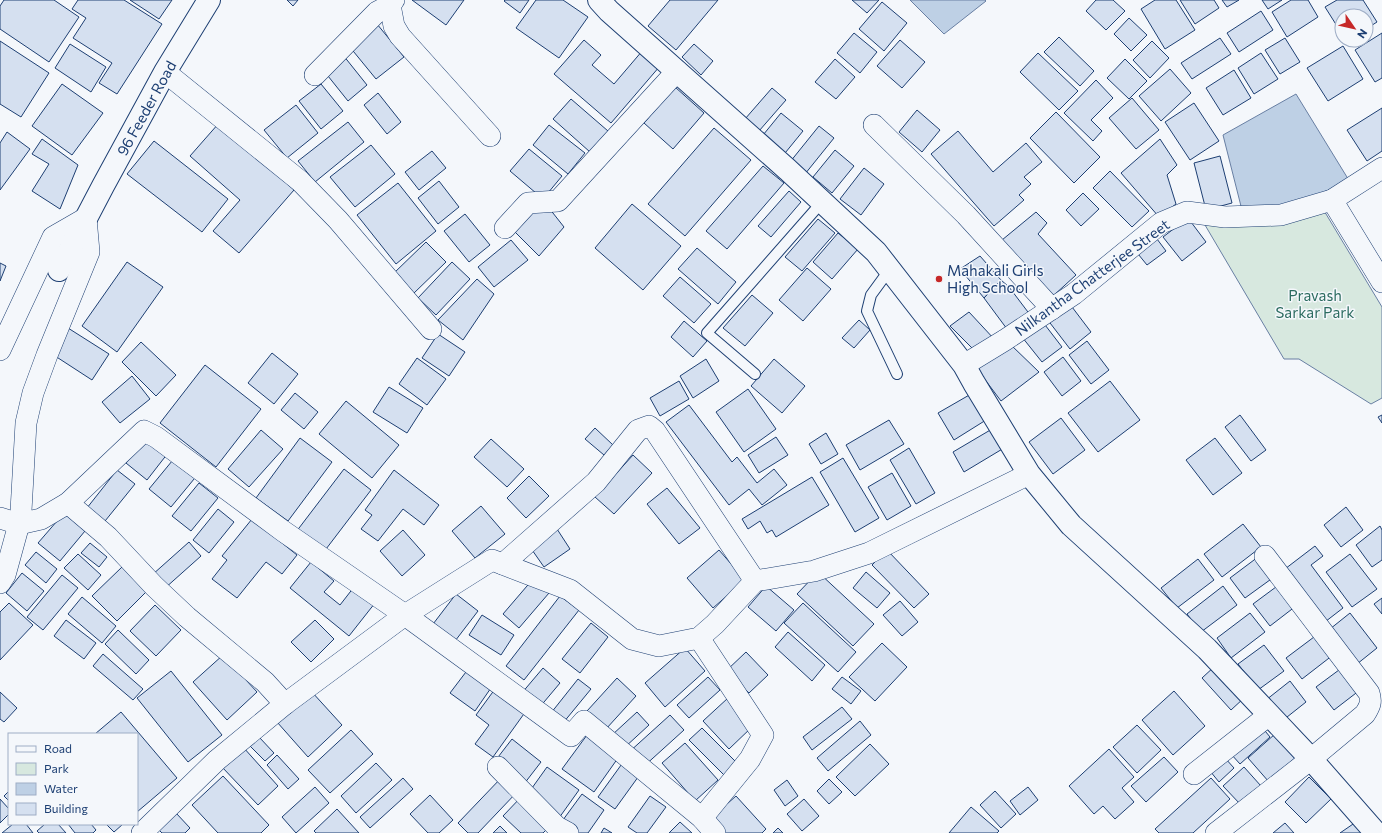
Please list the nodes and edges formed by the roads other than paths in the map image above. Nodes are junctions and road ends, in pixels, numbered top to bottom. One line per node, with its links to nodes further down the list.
1 (209, 0): 5 (street, 96 Feeder Road)
2 (392, 2): 6 (street); 8 (street)
3 (608, 4): 4 (street)
4 (677, 71): 11 (street); 13 (street)
5 (165, 72): 12 (street, 96 Feeder Road); 18 (street)
6 (315, 75)
7 (874, 125): 17 (street)
8 (490, 136)
9 (1382, 168): 10 (street, Nilkantha Chatterjee Street)
10 (1332, 200): 16 (street); 17 (street, Nilkantha Chatterjee Street)
11 (822, 202): 14 (street); 21 (lane)
12 (86, 218): 15 (street, 96 Feeder Road); 19 (street); 25 (street)
13 (505, 228)
14 (890, 269): 20 (street); 22 (lane)
15 (59, 270)
16 (1382, 282)
17 (1052, 309): 20 (street, Nilkantha Chatterjee Street)
18 (431, 329)
19 (0, 350)
20 (964, 365): 23 (street)
21 (755, 374)
22 (897, 374)
23 (1029, 474): 28 (street); 33 (street)
24 (68, 503): 25 (street); 30 (street); 32 (street)
25 (9, 521): 29 (street)
26 (1265, 556): 34 (street)
27 (503, 564): 28 (street); 30 (street); 31 (street)
28 (754, 581): 31 (street)
29 (0, 583)
30 (405, 615): 32 (street); 37 (street)
31 (699, 638): 37 (street)
32 (285, 704): 38 (street)
33 (1268, 715): 34 (street); 36 (street)
34 (1311, 759): 40 (street); 41 (street)
35 (498, 767): 39 (street)
36 (1194, 774)
37 (708, 825)
38 (142, 833)
39 (568, 833)
40 (1216, 833)
41 (1376, 833)

